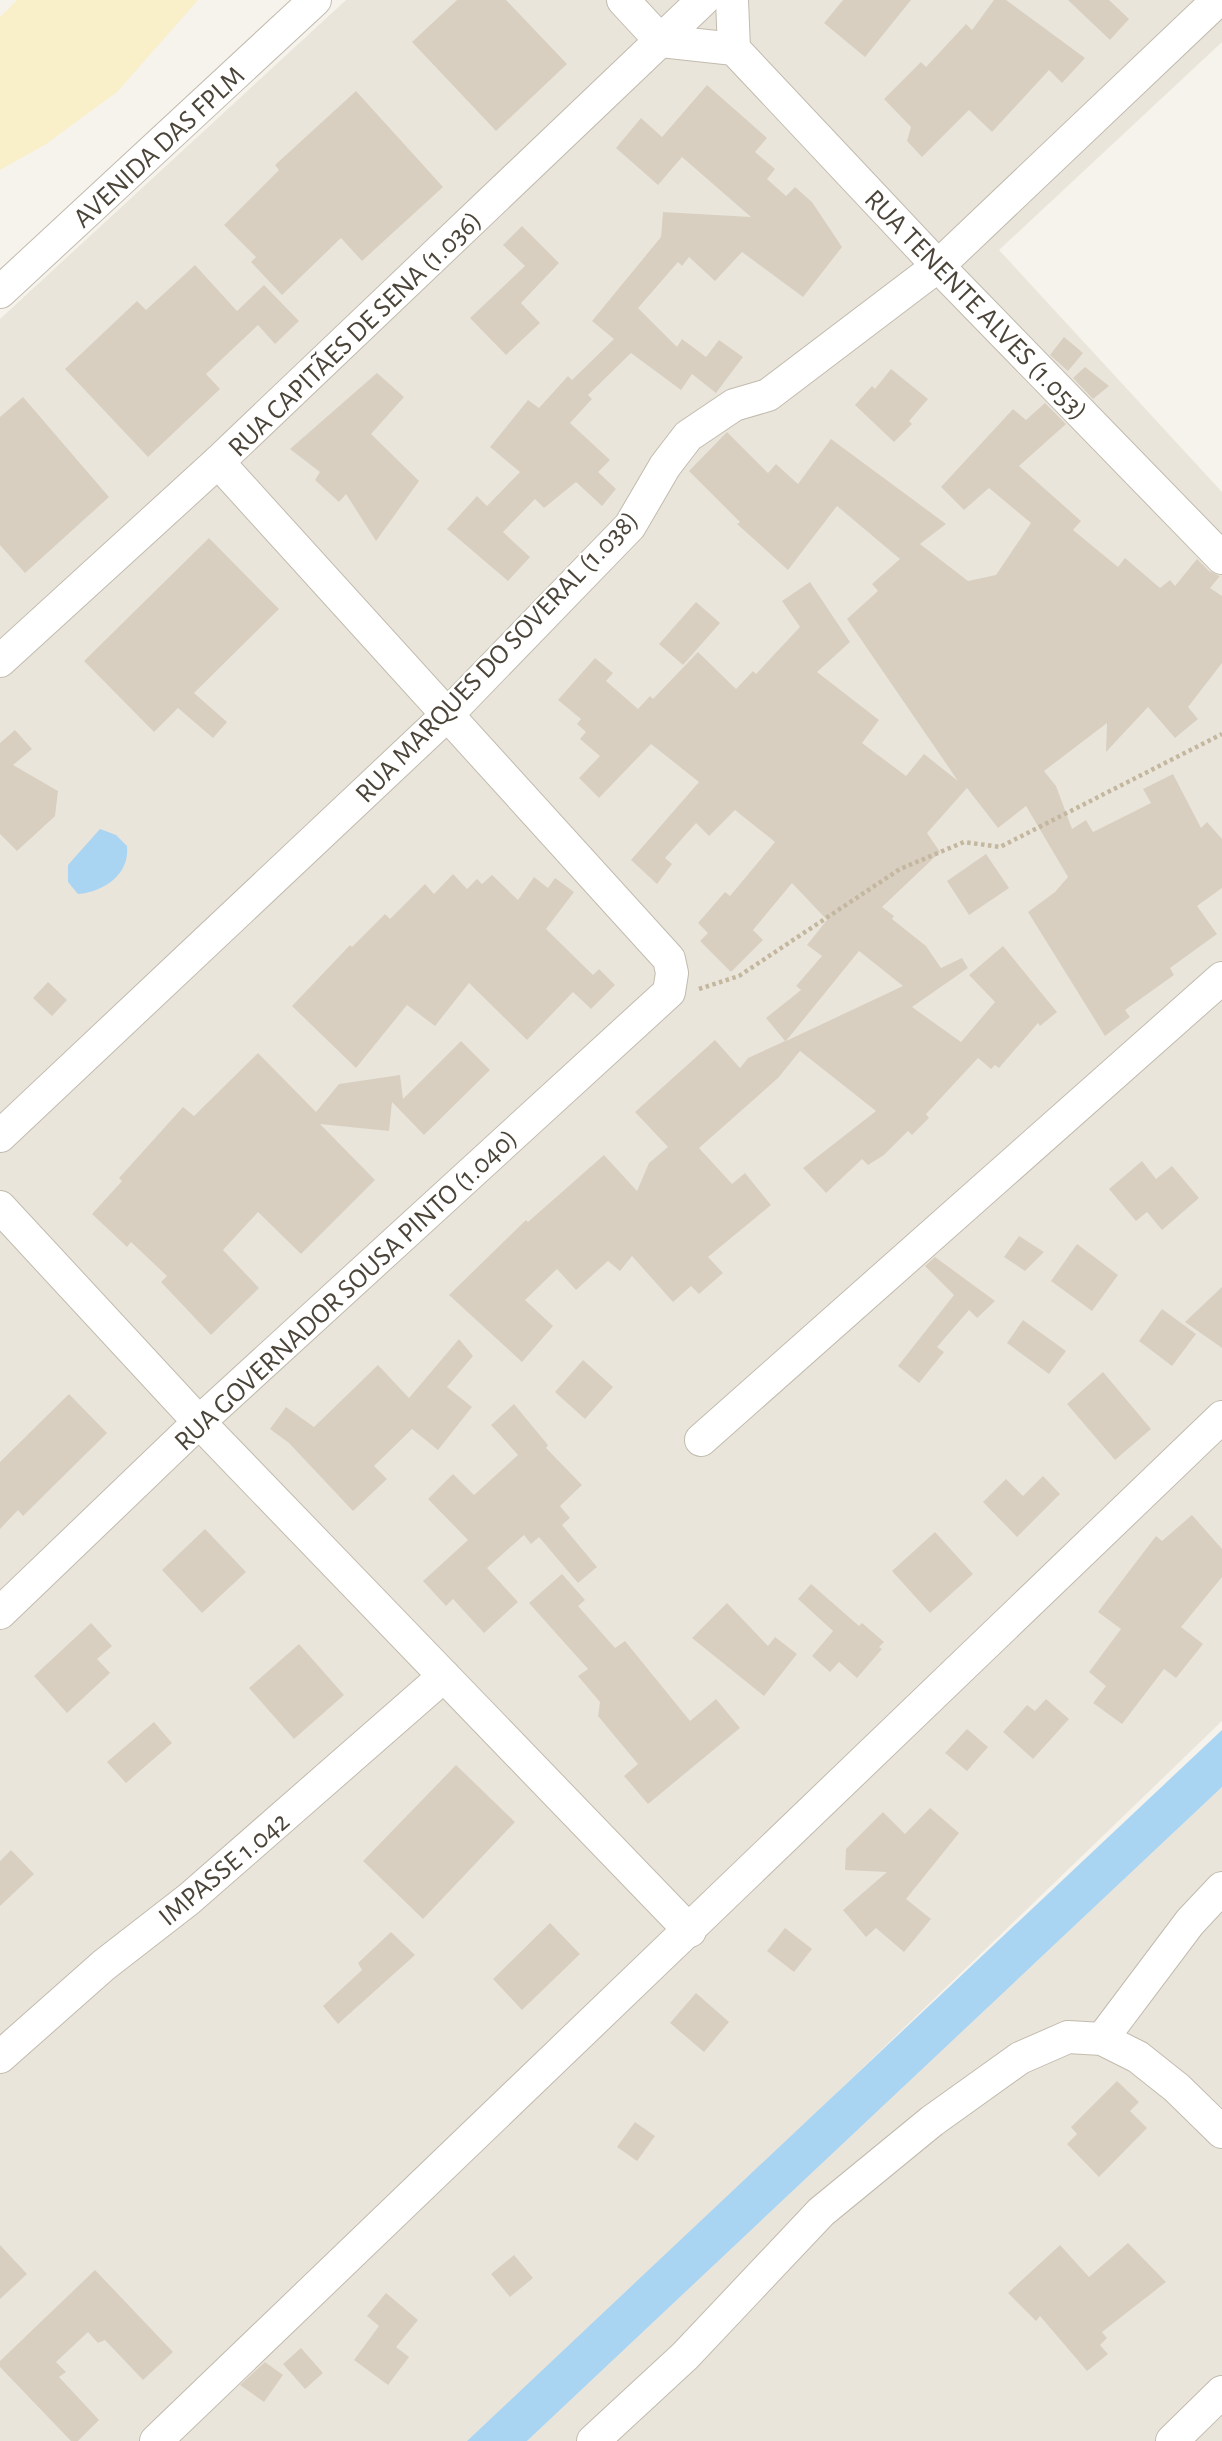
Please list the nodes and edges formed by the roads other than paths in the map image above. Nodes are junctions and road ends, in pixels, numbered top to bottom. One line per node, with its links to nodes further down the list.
1 (315, 0): 9 (street, AVENIDA DAS FPLM)
2 (622, 0): 6 (street)
3 (703, 0): 6 (street, RUA CAPITÃES DE SENA (1.036))
4 (732, 0): 7 (street)
5 (1219, 0): 8 (street, RUA MARQUES DO SOVERAL (1.038))
6 (661, 41): 7 (street); 10 (street, RUA CAPITÃES DE SENA (1.036))
7 (734, 49): 8 (street, RUA TENENTE ALVES (1.053))
8 (938, 266): 11 (street, RUA TENENTE ALVES (1.053)); 13 (street, RUA MARQUES DO SOVERAL (1.038))
9 (0, 292)
10 (218, 462): 12 (street, RUA CAPITÃES DE SENA (1.036)); 13 (street)
11 (1222, 558)
12 (0, 661)
13 (446, 716): 15 (street, RUA MARQUES DO SOVERAL (1.038)); 18 (street, RUA GOVERNADOR SOUSA PINTO (1.040))
14 (1222, 978): 19 (street)
15 (0, 1136)
16 (0, 1207): 18 (street)
17 (1222, 1417): 23 (street)
18 (199, 1422): 20 (street, RUA GOVERNADOR SOUSA PINTO (1.040)); 21 (street)
19 (701, 1440)
20 (0, 1613)
21 (444, 1676): 23 (street); 25 (street, IMPASSE 1.042)
22 (1222, 1888): 24 (street)
23 (690, 1931): 28 (street)
24 (1102, 2039): 26 (street); 29 (street)
25 (0, 2057)
26 (1222, 2132)
27 (1222, 2392): 30 (street)
28 (156, 2441)
29 (593, 2441)
30 (1172, 2441)

